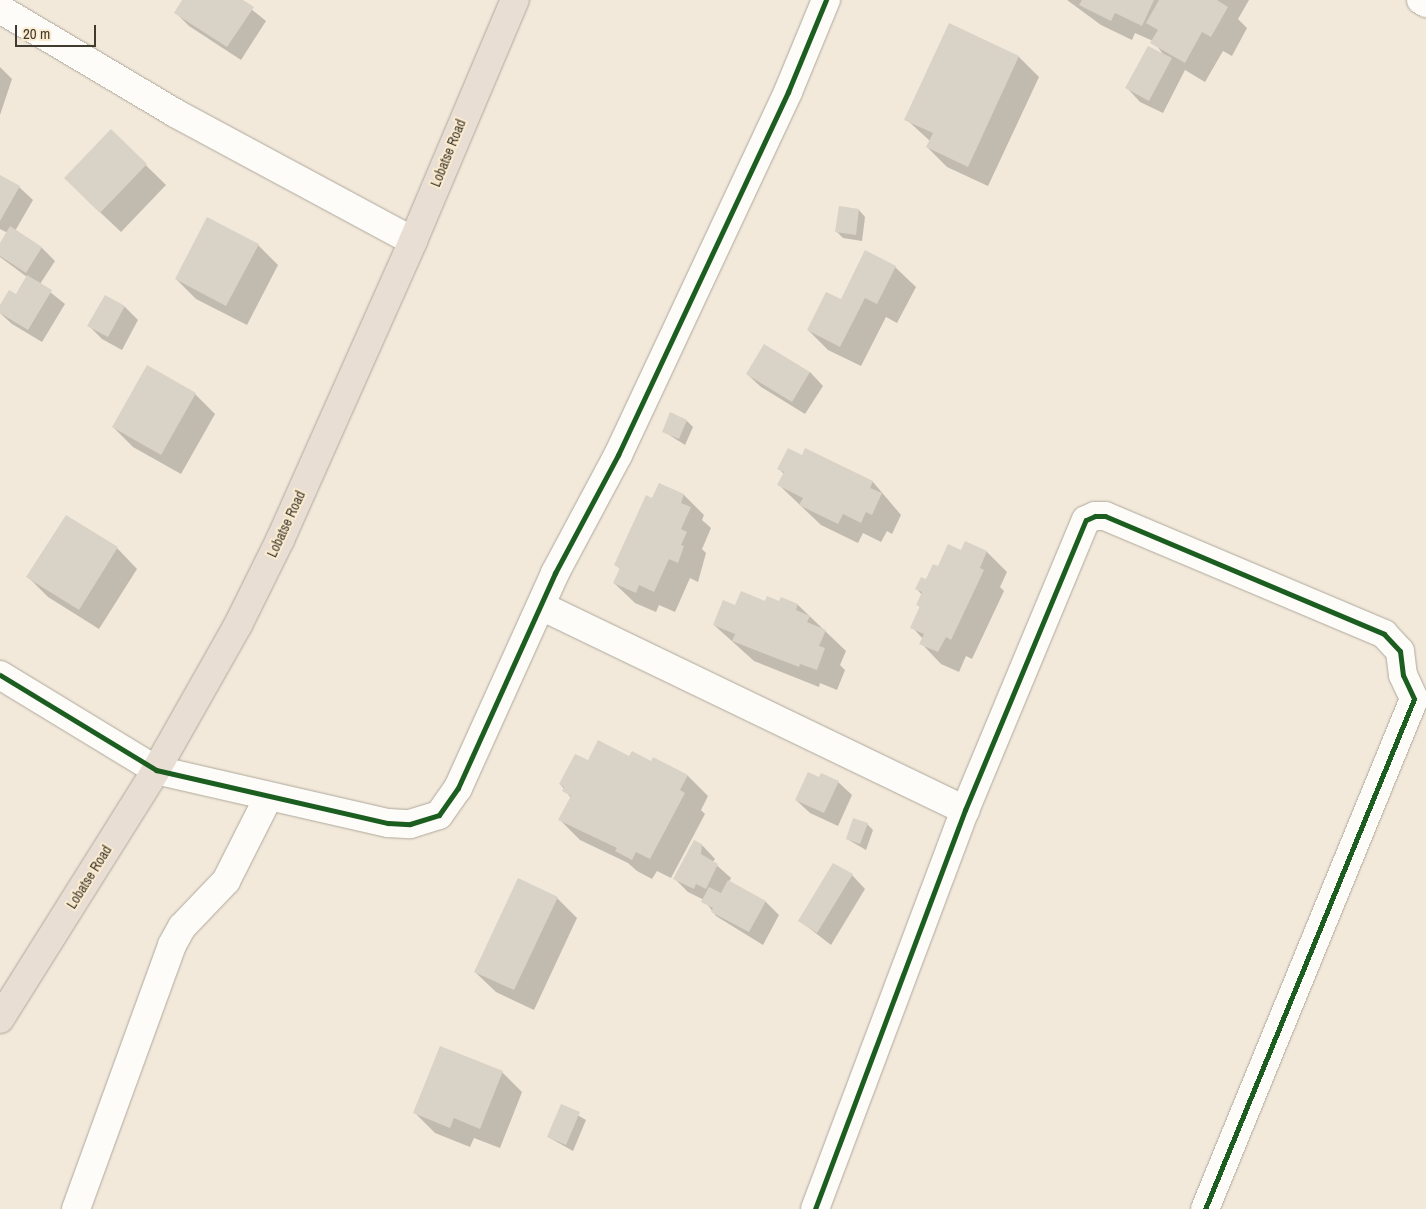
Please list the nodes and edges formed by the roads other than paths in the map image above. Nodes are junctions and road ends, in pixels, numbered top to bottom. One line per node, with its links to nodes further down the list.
1 (515, 0): 6 (highway, Lobatse Road)
2 (826, 0): 7 (street)
3 (1421, 0): 4 (street)
4 (1426, 3)
5 (0, 9): 6 (street)
6 (413, 241): 9 (highway, Lobatse Road)
7 (541, 606): 10 (street); 11 (street)
8 (0, 675): 9 (street)
9 (156, 770): 10 (street); 12 (highway, Lobatse Road)
10 (269, 796): 13 (street)
11 (965, 810): 14 (street); 15 (street)
12 (0, 1019)
13 (76, 1209)
14 (815, 1209)
15 (1205, 1209)

